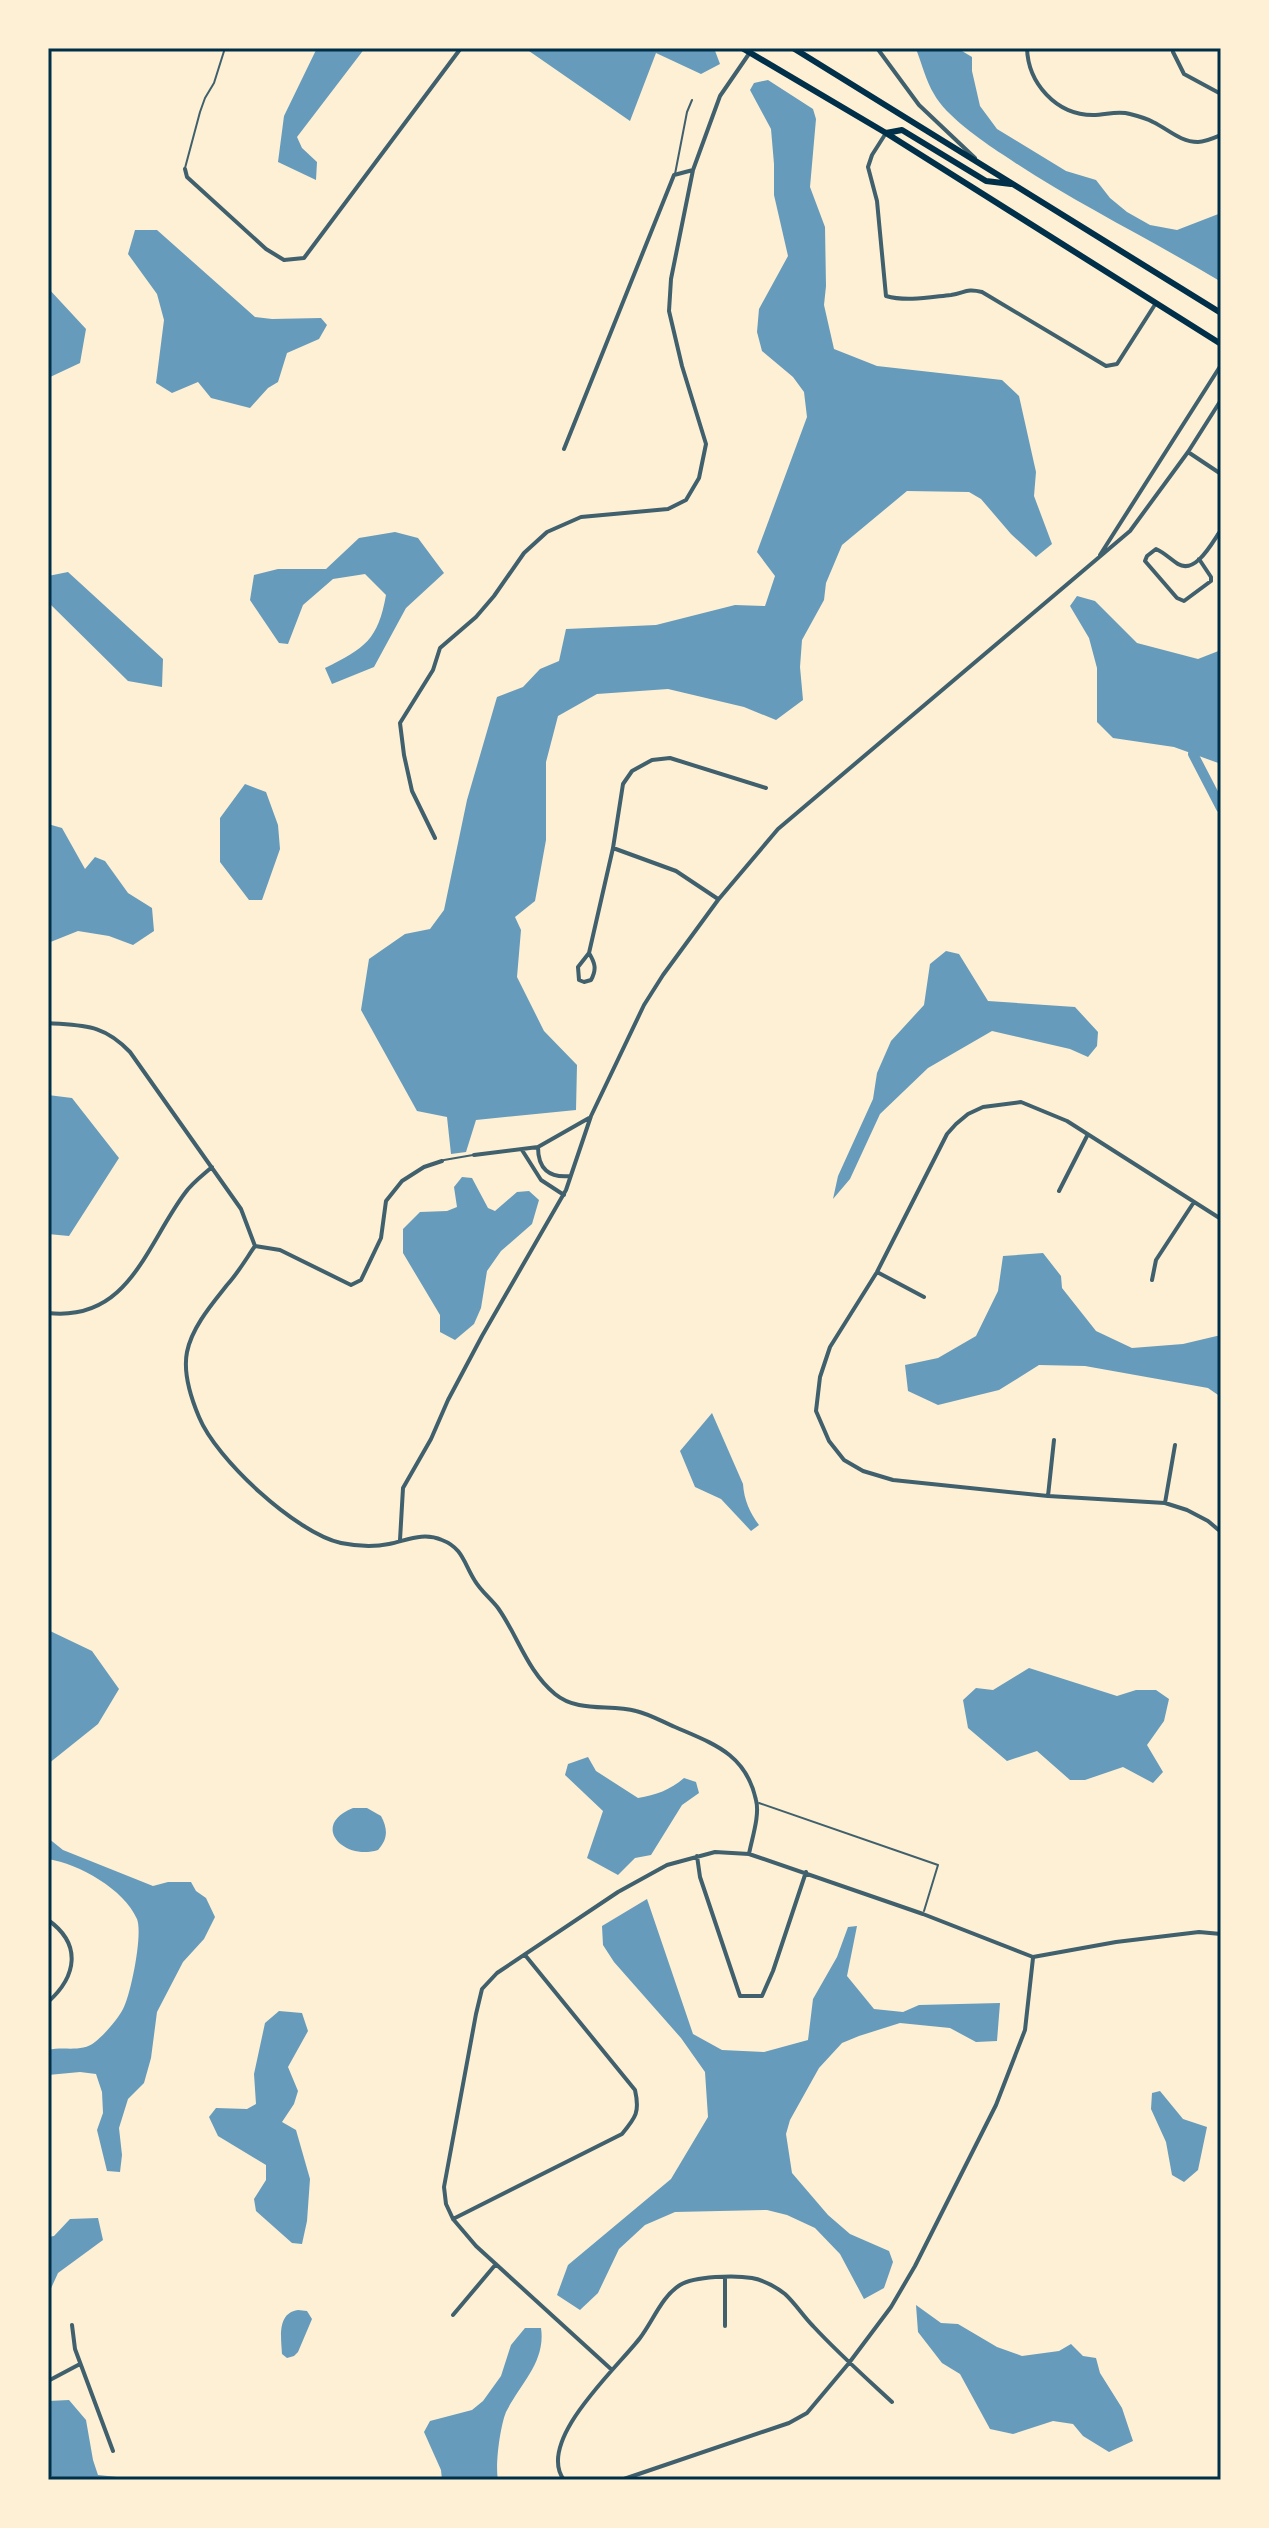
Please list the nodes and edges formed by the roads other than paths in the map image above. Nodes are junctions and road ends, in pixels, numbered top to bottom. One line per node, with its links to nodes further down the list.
1 (225, 48): 13 (lane)
2 (461, 48): 13 (street)
3 (793, 48): 12 (main road)
4 (877, 48): 12 (street)
5 (1027, 48): 11 (street)
6 (748, 49): 10 (main road); 14 (street)
7 (1173, 52): 8 (street)
8 (1221, 94)
9 (692, 100): 15 (lane)
10 (886, 133): 16 (main road); 17 (main road); 17 (street)
11 (1221, 135)
12 (982, 165): 16 (main road)
13 (185, 169)
14 (693, 170): 15 (street); 29 (street)
15 (674, 175): 22 (street)
16 (1015, 185): 18 (main road)
17 (1156, 303): 19 (main road)
18 (1221, 313)
19 (1221, 344)
20 (1221, 365): 27 (street)
21 (1221, 400): 23 (street)
22 (564, 449)
23 (1188, 452): 24 (street); 27 (street)
24 (1221, 474)
25 (1221, 530): 26 (street)
26 (1199, 559): 26 (street)
27 (1097, 560): 31 (street)
28 (766, 788): 30 (street)
29 (435, 838)
30 (613, 848): 31 (street); 32 (street)
31 (718, 900): 34 (street)
32 (589, 953): 32 (street)
33 (48, 1023): 40 (street)
34 (591, 1116): 36 (street); 41 (street)
35 (1087, 1136): 42 (street); 44 (street); 47 (street)
36 (538, 1147): 37 (street); 41 (street)
37 (522, 1150): 38 (street); 43 (street)
38 (474, 1155): 39 (lane)
39 (442, 1161): 46 (street)
40 (212, 1167): 46 (street); 50 (street)
41 (570, 1176): 43 (street)
42 (1059, 1191)
43 (564, 1195): 56 (street)
44 (1194, 1202): 45 (street); 48 (street)
45 (1221, 1219)
46 (255, 1246): 56 (street)
47 (877, 1272): 49 (street); 53 (street)
48 (1152, 1280)
49 (924, 1297)
50 (48, 1313)
51 (1054, 1440): 53 (street)
52 (1175, 1445): 54 (street)
53 (1048, 1496): 54 (street)
54 (1165, 1503): 55 (street)
55 (1221, 1532)
56 (400, 1540): 57 (street)
57 (757, 1803): 58 (street); 61 (lane)
58 (749, 1854): 59 (street); 60 (street)
59 (697, 1856): 60 (street); 64 (street)
60 (806, 1872): 61 (street)
61 (923, 1914): 65 (street)
62 (48, 1920): 66 (street)
63 (1221, 1934): 65 (street)
64 (525, 1955): 67 (street); 67 (street)
65 (1033, 1957): 73 (street)
66 (48, 2002)
67 (453, 2219): 68 (street)
68 (496, 2264): 70 (street); 75 (street)
69 (725, 2278): 72 (street); 73 (street); 75 (street)
70 (453, 2315)
71 (72, 2325): 74 (street)
72 (725, 2326)
73 (849, 2363): 77 (street); 80 (street)
74 (80, 2364): 76 (street); 78 (street)
75 (612, 2370): 79 (street)
76 (48, 2381)
77 (892, 2402)
78 (113, 2451)
79 (564, 2480)
80 (621, 2480)

